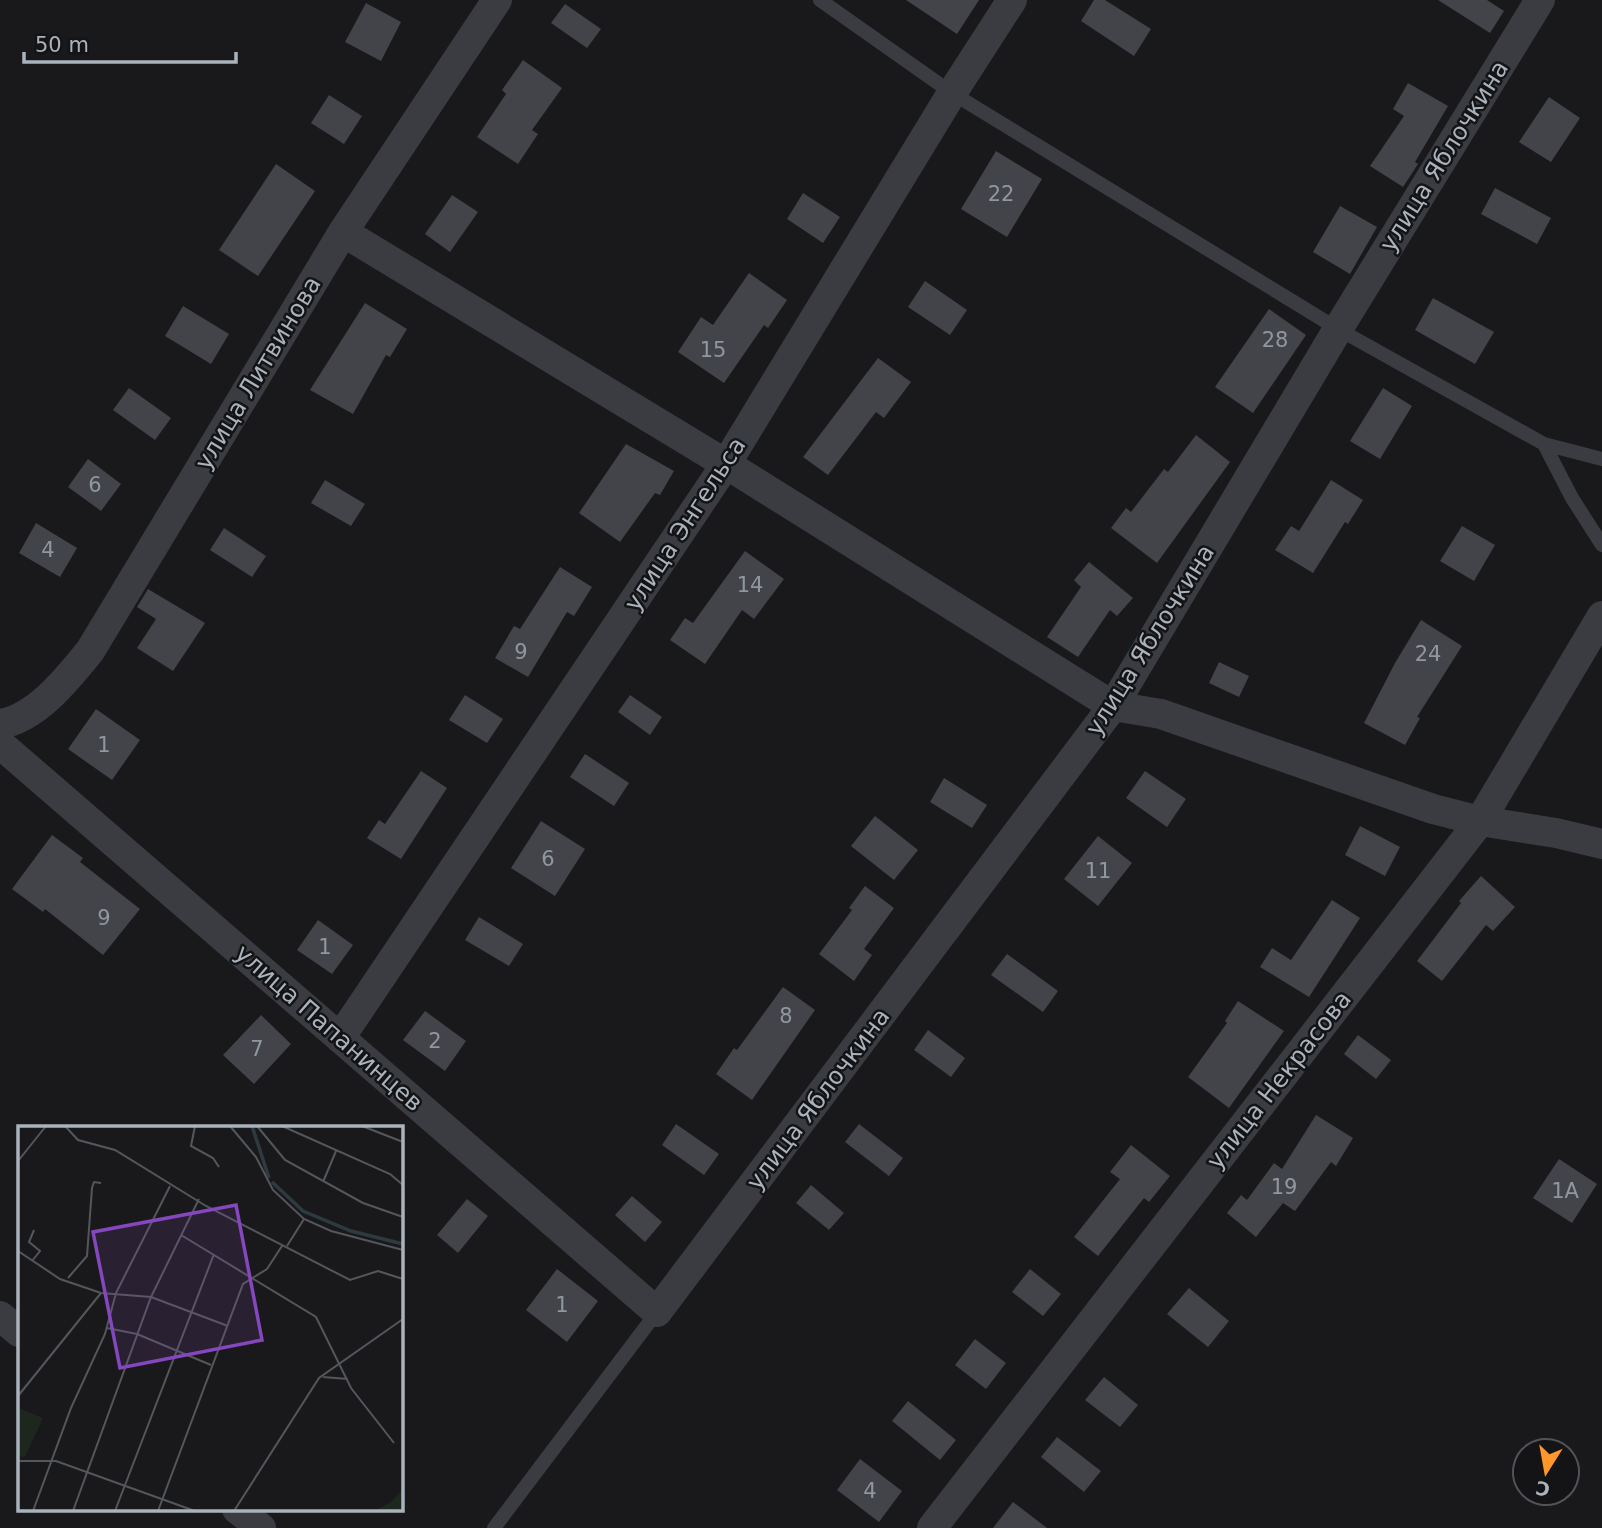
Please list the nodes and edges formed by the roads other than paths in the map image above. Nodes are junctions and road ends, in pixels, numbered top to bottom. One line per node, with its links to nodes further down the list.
1 (497, 0): 6 (street, улица Литвинова)
2 (820, 0): 5 (lane)
3 (1012, 0): 5 (street, улица Энгельса)
4 (1540, 0): 7 (street, улица Яблочкина)
5 (952, 93): 7 (lane); 10 (street, улица Энгельса)
6 (343, 232): 10 (street); 14 (street, улица Литвинова)
7 (1338, 329): 8 (lane); 13 (street, улица Яблочкина)
8 (1544, 444): 9 (lane); 11 (lane)
9 (1602, 459)
10 (726, 464): 13 (street); 18 (street, улица Энгельса)
11 (1602, 545)
12 (1602, 616): 16 (street, улица Некрасова)
13 (1114, 706): 16 (street); 19 (street, улица Яблочкина)
14 (0, 724)
15 (0, 744): 18 (street, улица Папанинцев)
16 (1480, 821): 17 (street); 25 (street, улица Некрасова)
17 (1602, 844)
18 (340, 1038): 19 (street, улица Папанинцев)
19 (657, 1312): 24 (lane)
20 (0, 1316): 21 (street)
21 (18, 1331)
22 (238, 1510): 23 (street)
23 (261, 1528)
24 (494, 1528)
25 (932, 1528)

